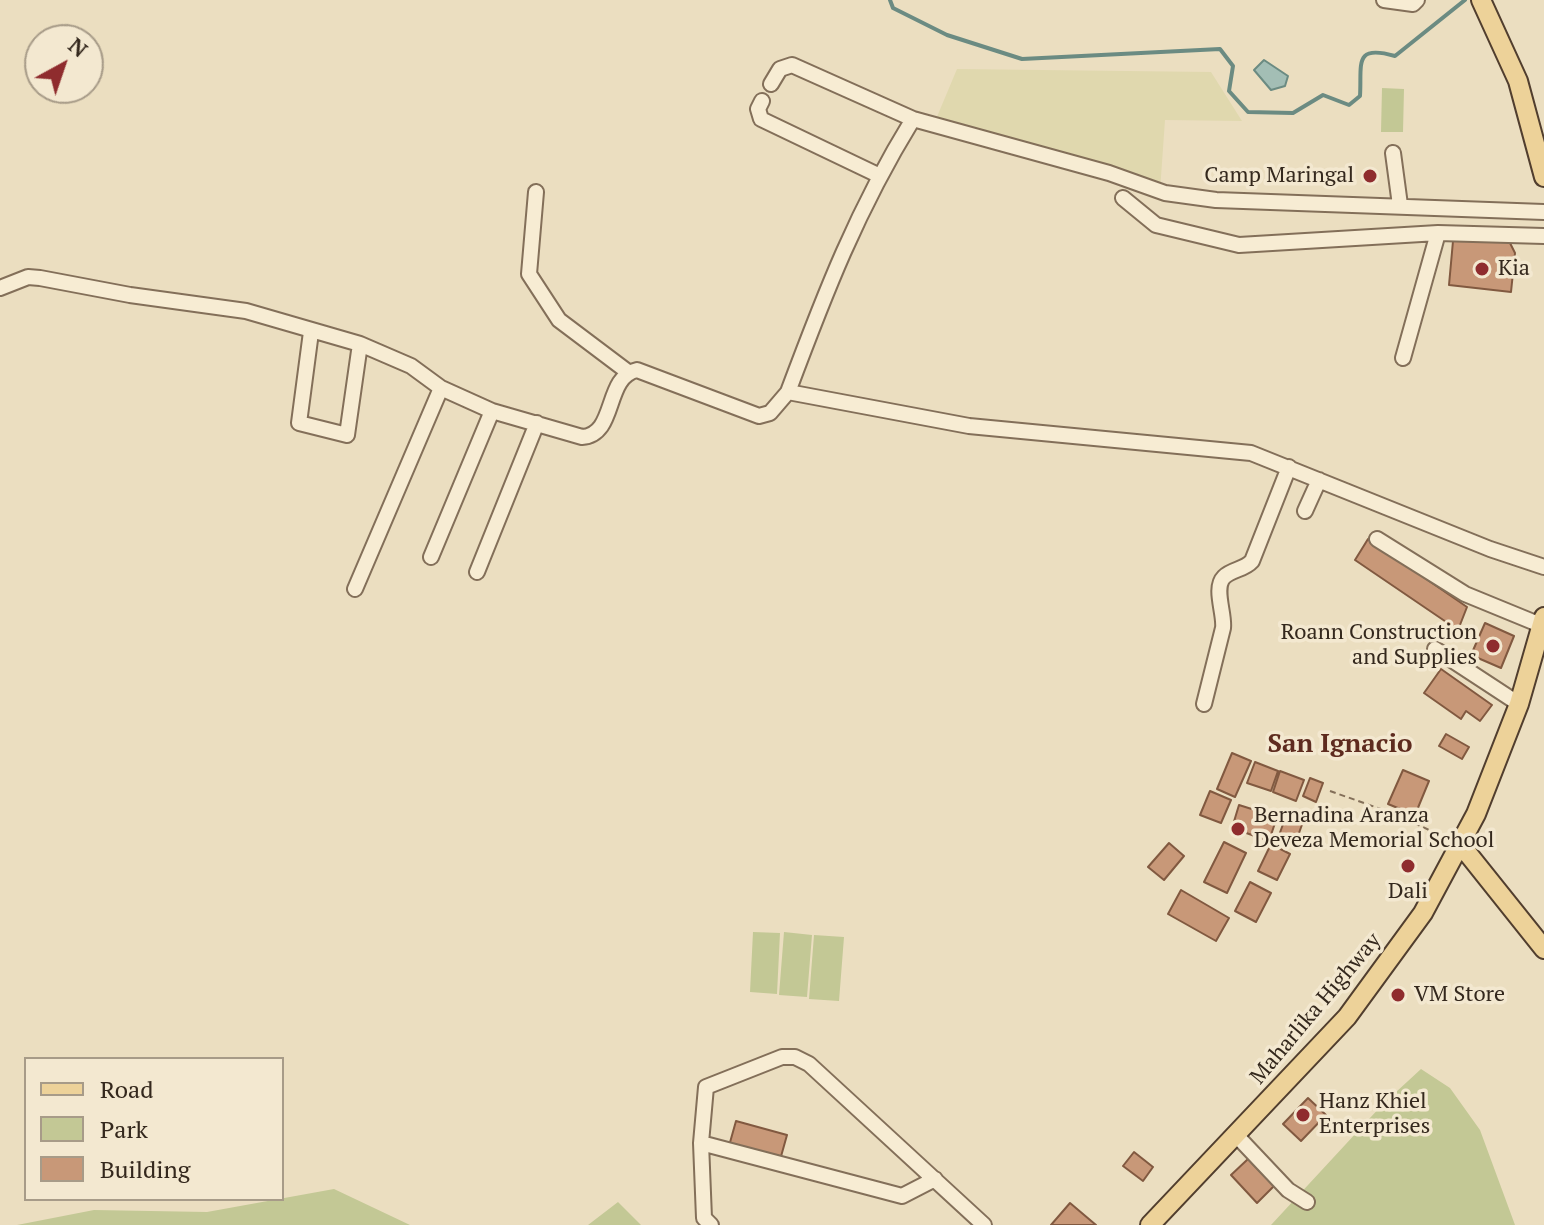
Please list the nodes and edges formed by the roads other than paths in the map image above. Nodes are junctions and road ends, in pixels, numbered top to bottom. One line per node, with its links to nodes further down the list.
1 (1384, 0): 2 (street)
2 (1417, 0)
3 (1481, 1): 9 (main road)
4 (771, 84): 6 (street)
5 (762, 101): 8 (street)
6 (913, 119): 8 (street); 12 (street)
7 (1393, 153): 12 (street)
8 (878, 175): 22 (street)
9 (1544, 177)
10 (536, 192): 20 (street)
11 (1123, 198): 14 (street)
12 (1400, 205): 13 (street)
13 (1544, 212)
14 (1438, 233): 15 (street); 19 (street)
15 (1544, 236)
16 (0, 288): 17 (street)
17 (311, 332): 18 (street); 18 (street)
18 (360, 344): 21 (street)
19 (1403, 358)
20 (628, 372): 22 (street); 24 (street)
21 (441, 388): 23 (street); 32 (street)
22 (788, 392): 25 (street)
23 (492, 411): 24 (street); 29 (street)
24 (537, 423): 31 (street)
25 (1289, 467): 26 (street); 35 (street)
26 (1319, 480): 27 (street); 30 (street)
27 (1305, 511)
28 (1377, 539): 33 (street)
29 (431, 557)
30 (1544, 567)
31 (477, 572)
32 (355, 589)
33 (1543, 621): 36 (main road, Maharlika Highway)
34 (1435, 649): 36 (street)
35 (1204, 704)
36 (1519, 704): 37 (main road, Maharlika Highway)
37 (1461, 845): 38 (main road); 39 (main road, Maharlika Highway)
38 (1544, 949)
39 (1236, 1135): 42 (street); 45 (main road, Maharlika Highway)
40 (701, 1143): 41 (street); 41 (street); 43 (street)
41 (935, 1179): 44 (street)
42 (1307, 1202)
43 (711, 1225)
44 (984, 1225)
45 (1150, 1225)

